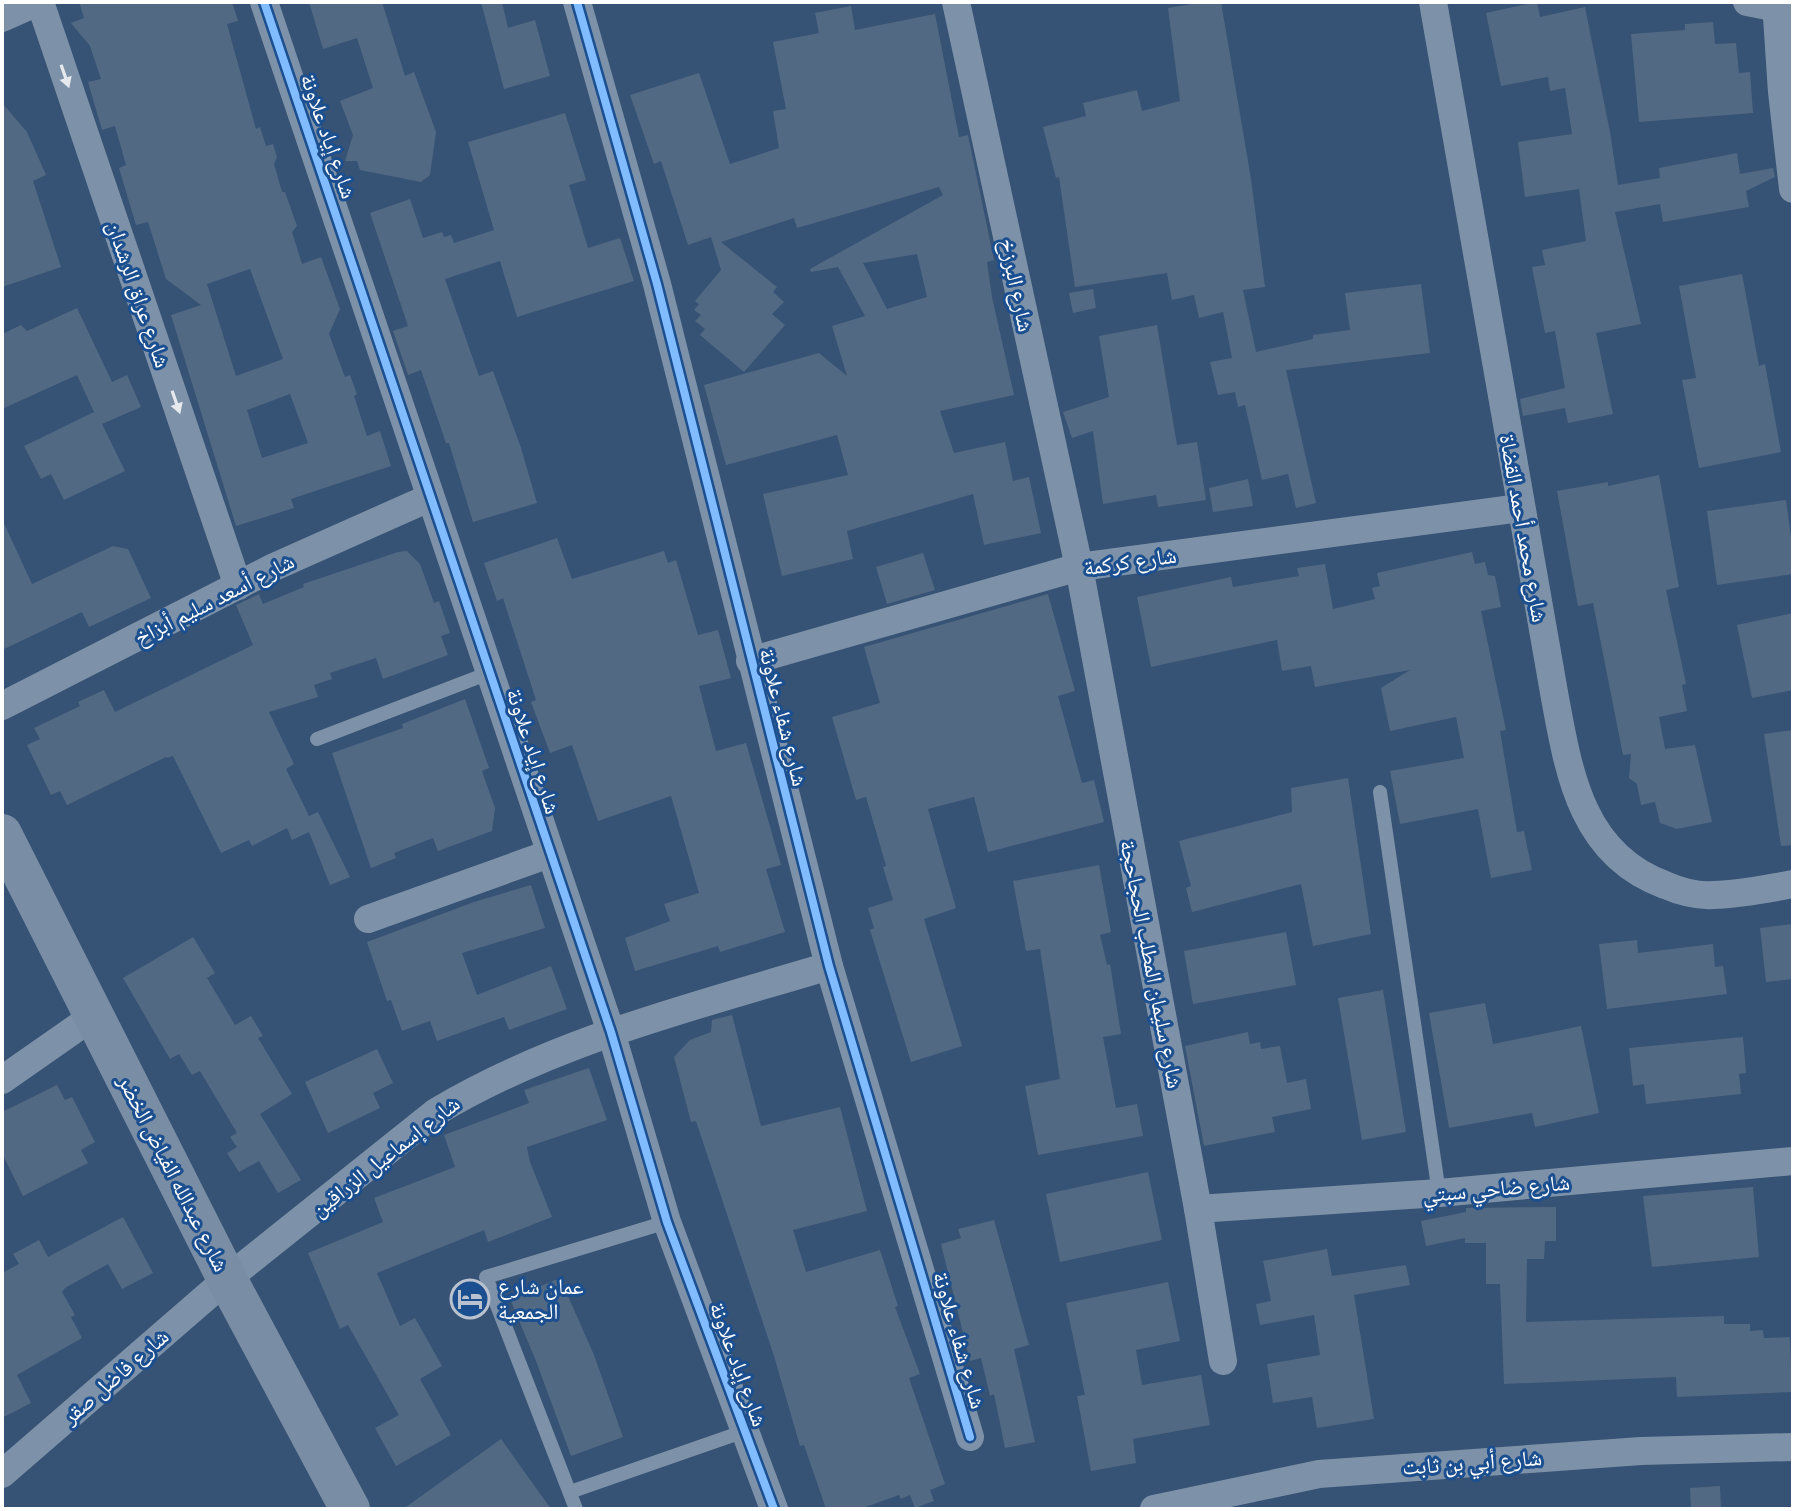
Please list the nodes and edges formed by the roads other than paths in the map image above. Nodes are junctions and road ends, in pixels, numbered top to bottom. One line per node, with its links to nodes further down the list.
1 (39, 2): 8 (street); 13 (street, شارع عراق الرشدان, one-way to 13)
2 (264, 2): 10 (street, شارع إياد علاونة)
3 (577, 2): 14 (street, شارع شفاء علاونة)
4 (1433, 2): 11 (street, شارع محمد أحمد القضاة)
5 (1747, 2): 7 (street)
6 (961, 3): 12 (street, شارع البرزخ)
7 (1782, 7): 9 (street)
8 (2, 18)
9 (1793, 189)
10 (429, 498): 13 (street, شارع أسعد سليم أبزاخ); 15 (street, شارع إياد علاونة)
11 (1520, 508): 12 (street, شارع كركمة); 21 (street, شارع محمد أحمد القضاة)
12 (1079, 567): 14 (street, شارع كركمة); 29 (street, شارع سليمان المطلب الحجاحجة)
13 (238, 586): 16 (street, شارع أسعد سليم أبزاخ)
14 (750, 661): 23 (street, شارع شفاء علاونة)
15 (489, 673): 17 (lane); 20 (street, شارع إياد علاونة)
16 (2, 706)
17 (317, 739)
18 (1380, 792): 28 (lane)
19 (2, 834): 24 (street, شارع عبدالله الفياض الخضر)
20 (549, 854): 22 (street); 25 (street, شارع إياد علاونة)
21 (1793, 884)
22 (368, 919)
23 (829, 966): 25 (street, شارع إسماعيل الزراقين); 34 (street, شارع شفاء علاونة)
24 (95, 1015): 26 (street); 31 (street, شارع عبدالله الفياض الخضر)
25 (611, 1032): 30 (street, شارع إياد علاونة); 31 (street, شارع إسماعيل الزراقين)
26 (2, 1080)
27 (1793, 1161): 28 (street, شارع ضاحي سبتي)
28 (1439, 1193): 29 (street, شارع ضاحي سبتي)
29 (1198, 1209): 32 (street, شارع سليمان المطلب الحجاحجة)
30 (667, 1222): 33 (street, شارع إياد علاونة); 37 (lane)
31 (227, 1279): 36 (street, شارع فاضل صقر); 38 (street, شارع عبدالله الفياض الخضر)
32 (1223, 1361)
33 (745, 1431): 37 (lane); 40 (street, شارع إياد علاونة)
34 (970, 1437)
35 (1793, 1447): 41 (street, شارع أبي بن ثابت)
36 (2, 1474)
37 (570, 1492): 39 (lane)
38 (350, 1509)
39 (576, 1509)
40 (774, 1509)
41 (1154, 1509)

